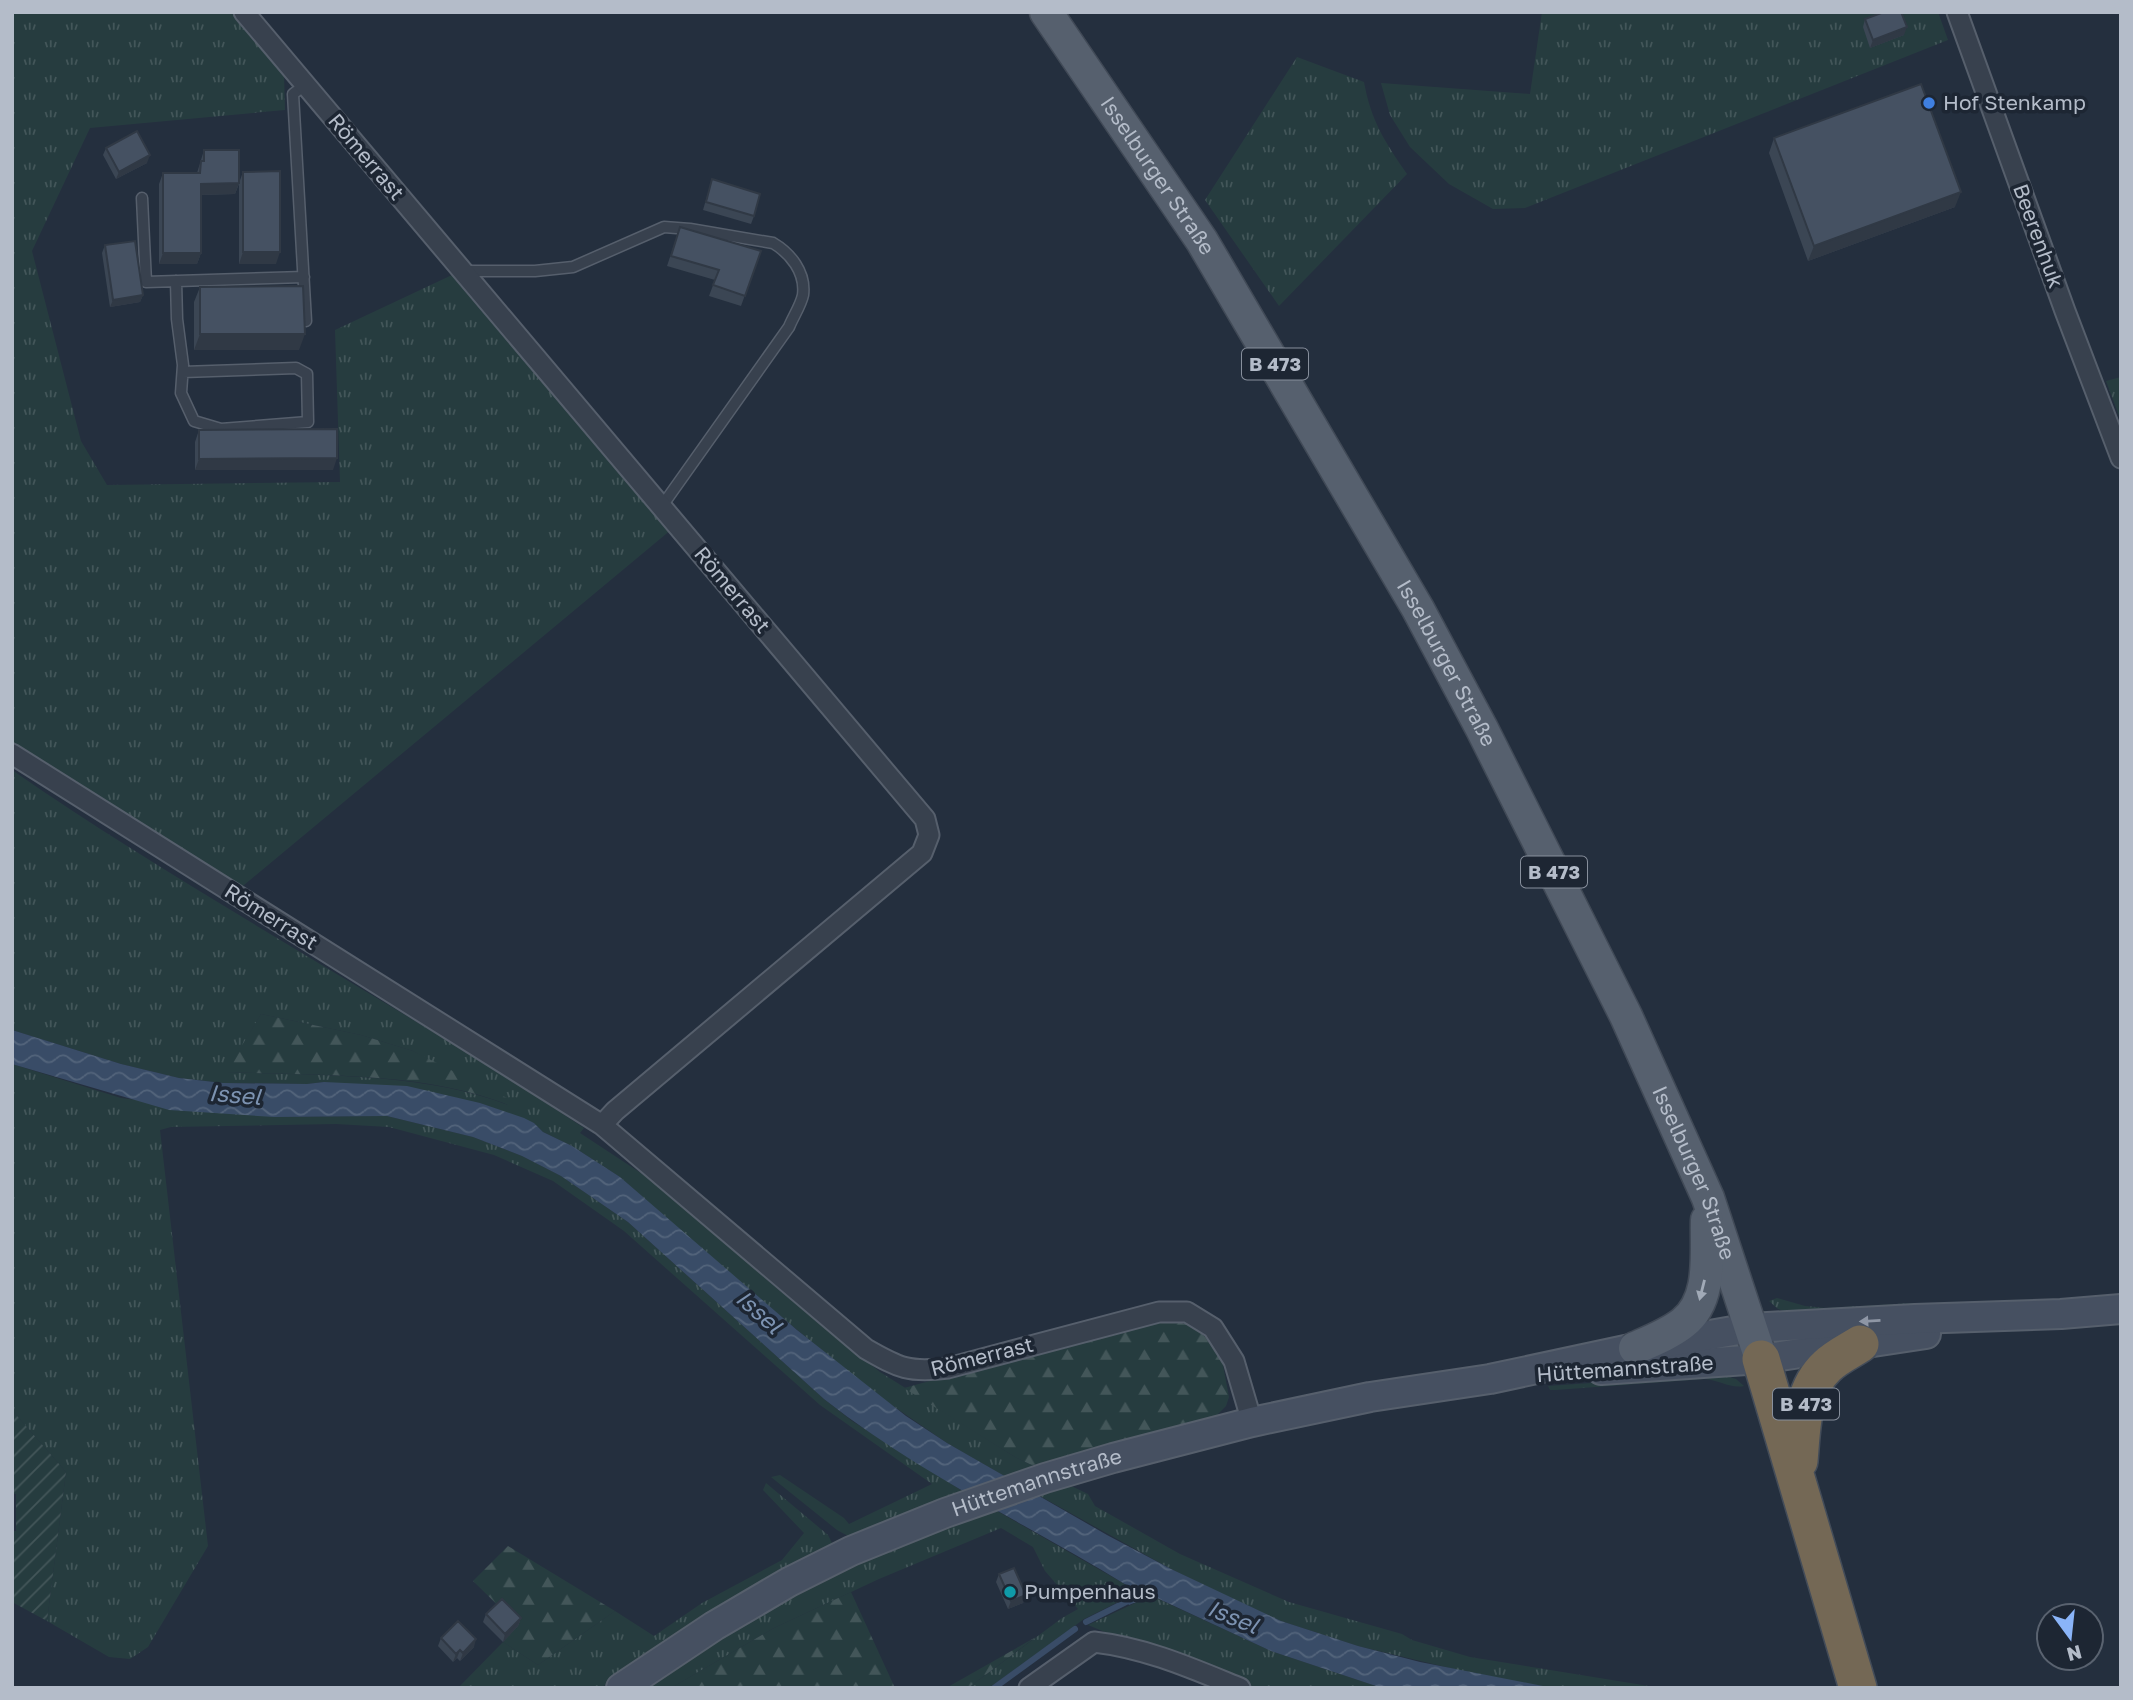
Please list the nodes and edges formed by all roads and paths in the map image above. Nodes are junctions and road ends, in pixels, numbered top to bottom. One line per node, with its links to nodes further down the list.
1 (244, 12): 4 (street, Römerrast)
2 (1046, 12): 15 (main road, Isselburger Straße / B 473)
3 (1957, 12): 11 (street, Beerenhuk)
4 (305, 85): 6 (street, Römerrast); 7 (lane)
5 (142, 198): 8 (lane)
6 (464, 271): 12 (street, Römerrast); 12 (lane)
7 (304, 277): 8 (lane); 9 (lane)
8 (176, 281): 10 (lane)
9 (306, 321)
10 (183, 372): 10 (lane)
11 (2121, 458)
12 (662, 506): 14 (street, Römerrast)
13 (12, 754): 14 (street, Römerrast)
14 (602, 1125): 22 (street, Römerrast)
15 (1708, 1198): 18 (main road, Isselburger Straße / B 473); 20 (main road, B 473, one-way to 20)
16 (2121, 1309): 17 (main road)
17 (2060, 1314): 18 (main road, one-way to 18); 19 (main road)
18 (1755, 1344): 19 (main road); 20 (main road, Hüttemannstraße); 21 (main road, Hüttemannstraße); 23 (highway, B 473)
19 (1860, 1344): 23 (highway, B 473)
20 (1634, 1348): 21 (main road, Hüttemannstraße)
21 (1490, 1380): 22 (main road, Hüttemannstraße)
22 (1252, 1422): 24 (main road, Hüttemannstraße)
23 (1798, 1486): 27 (highway, B 473)
24 (621, 1688)
25 (1029, 1688): 26 (street)
26 (1240, 1688)
27 (1858, 1688)

